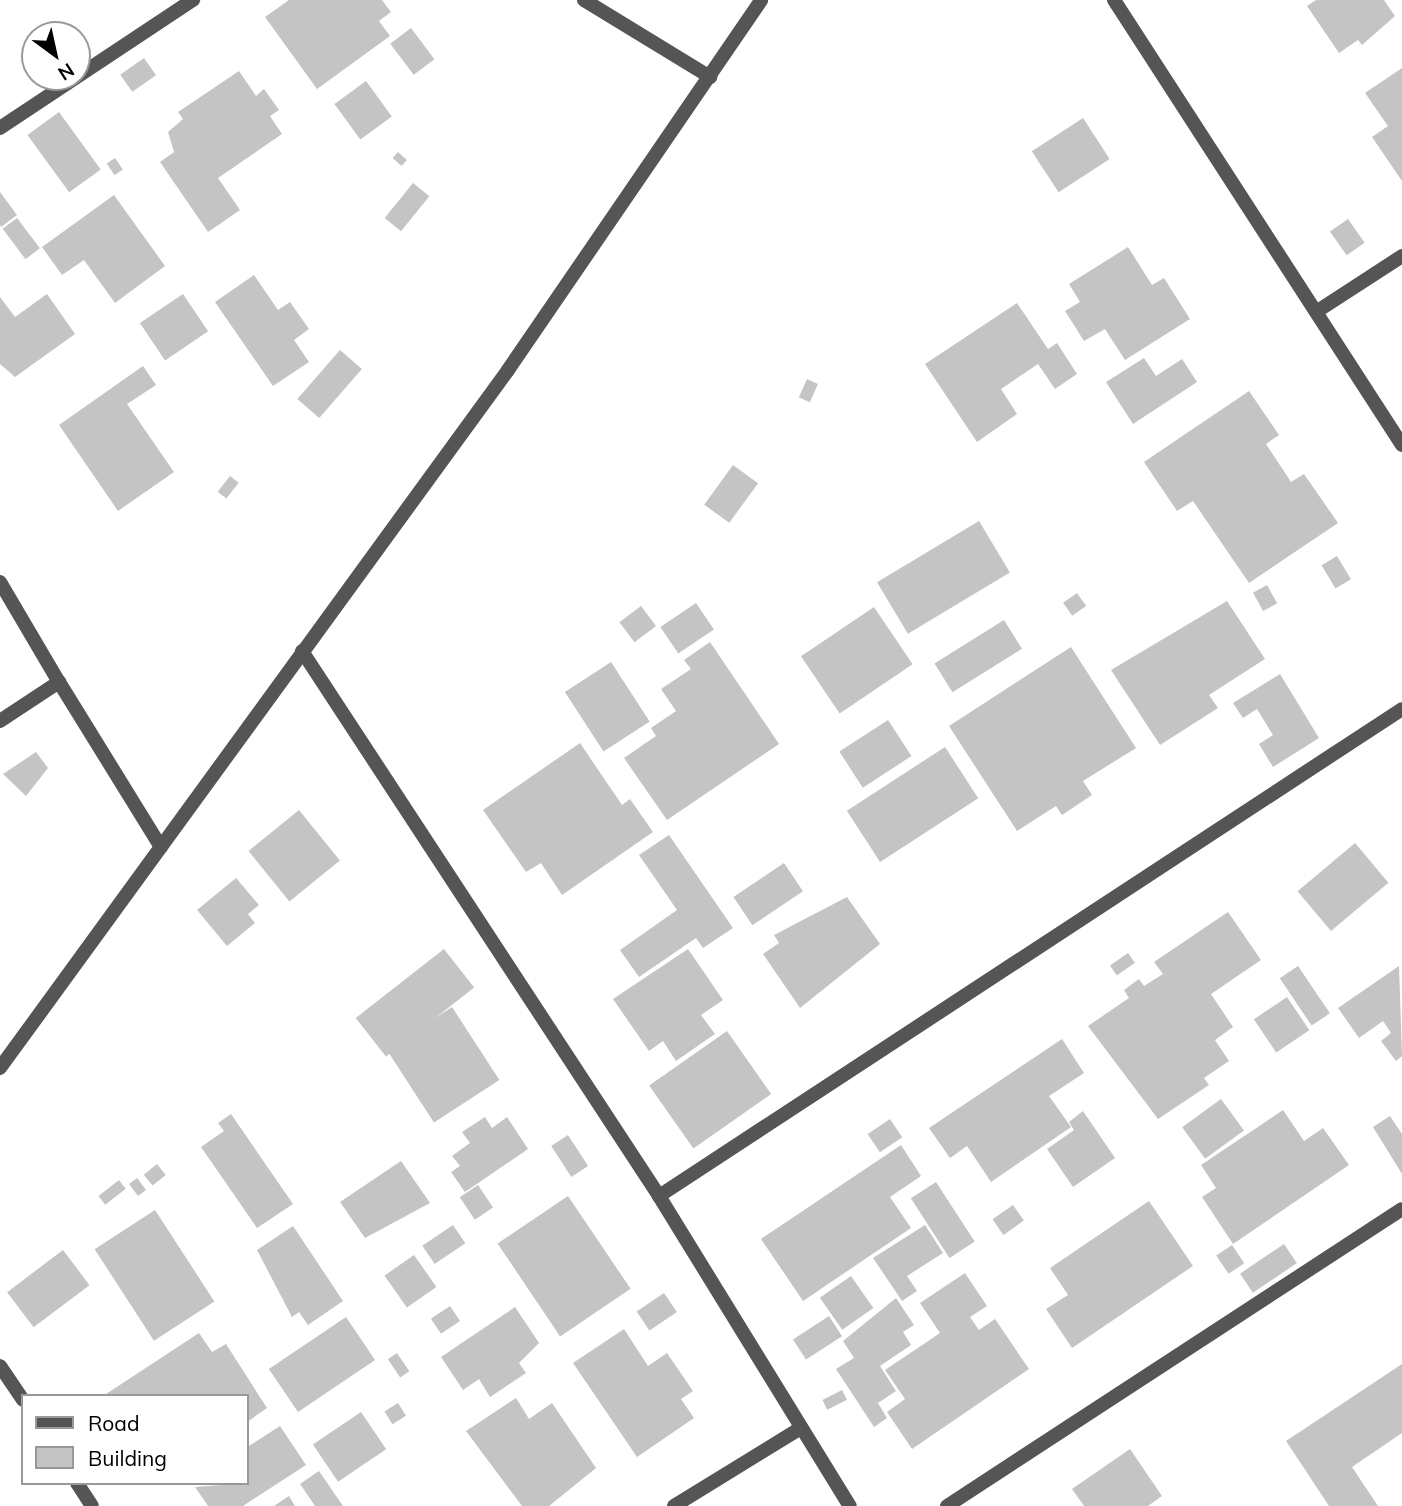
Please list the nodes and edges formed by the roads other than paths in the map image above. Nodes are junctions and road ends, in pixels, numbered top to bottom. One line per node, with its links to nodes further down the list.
1 (193, 0): 6 (street)
2 (584, 0): 5 (street)
3 (761, 0): 5 (street)
4 (1114, 0): 8 (street)
5 (710, 77): 11 (street)
6 (0, 128)
7 (1402, 256): 8 (street)
8 (1319, 310): 9 (street)
9 (1402, 445)
10 (0, 582): 12 (street)
11 (302, 651): 15 (street); 17 (street)
12 (59, 682): 14 (street); 15 (street)
13 (1402, 709): 17 (street)
14 (0, 721)
15 (161, 848): 16 (street)
16 (0, 1068)
17 (659, 1196): 21 (street)
18 (1402, 1209): 26 (street)
19 (0, 1366): 20 (street)
20 (21, 1397)
21 (799, 1429): 24 (street); 25 (street)
22 (78, 1485): 23 (street)
23 (92, 1506)
24 (674, 1506)
25 (850, 1506)
26 (947, 1506)

